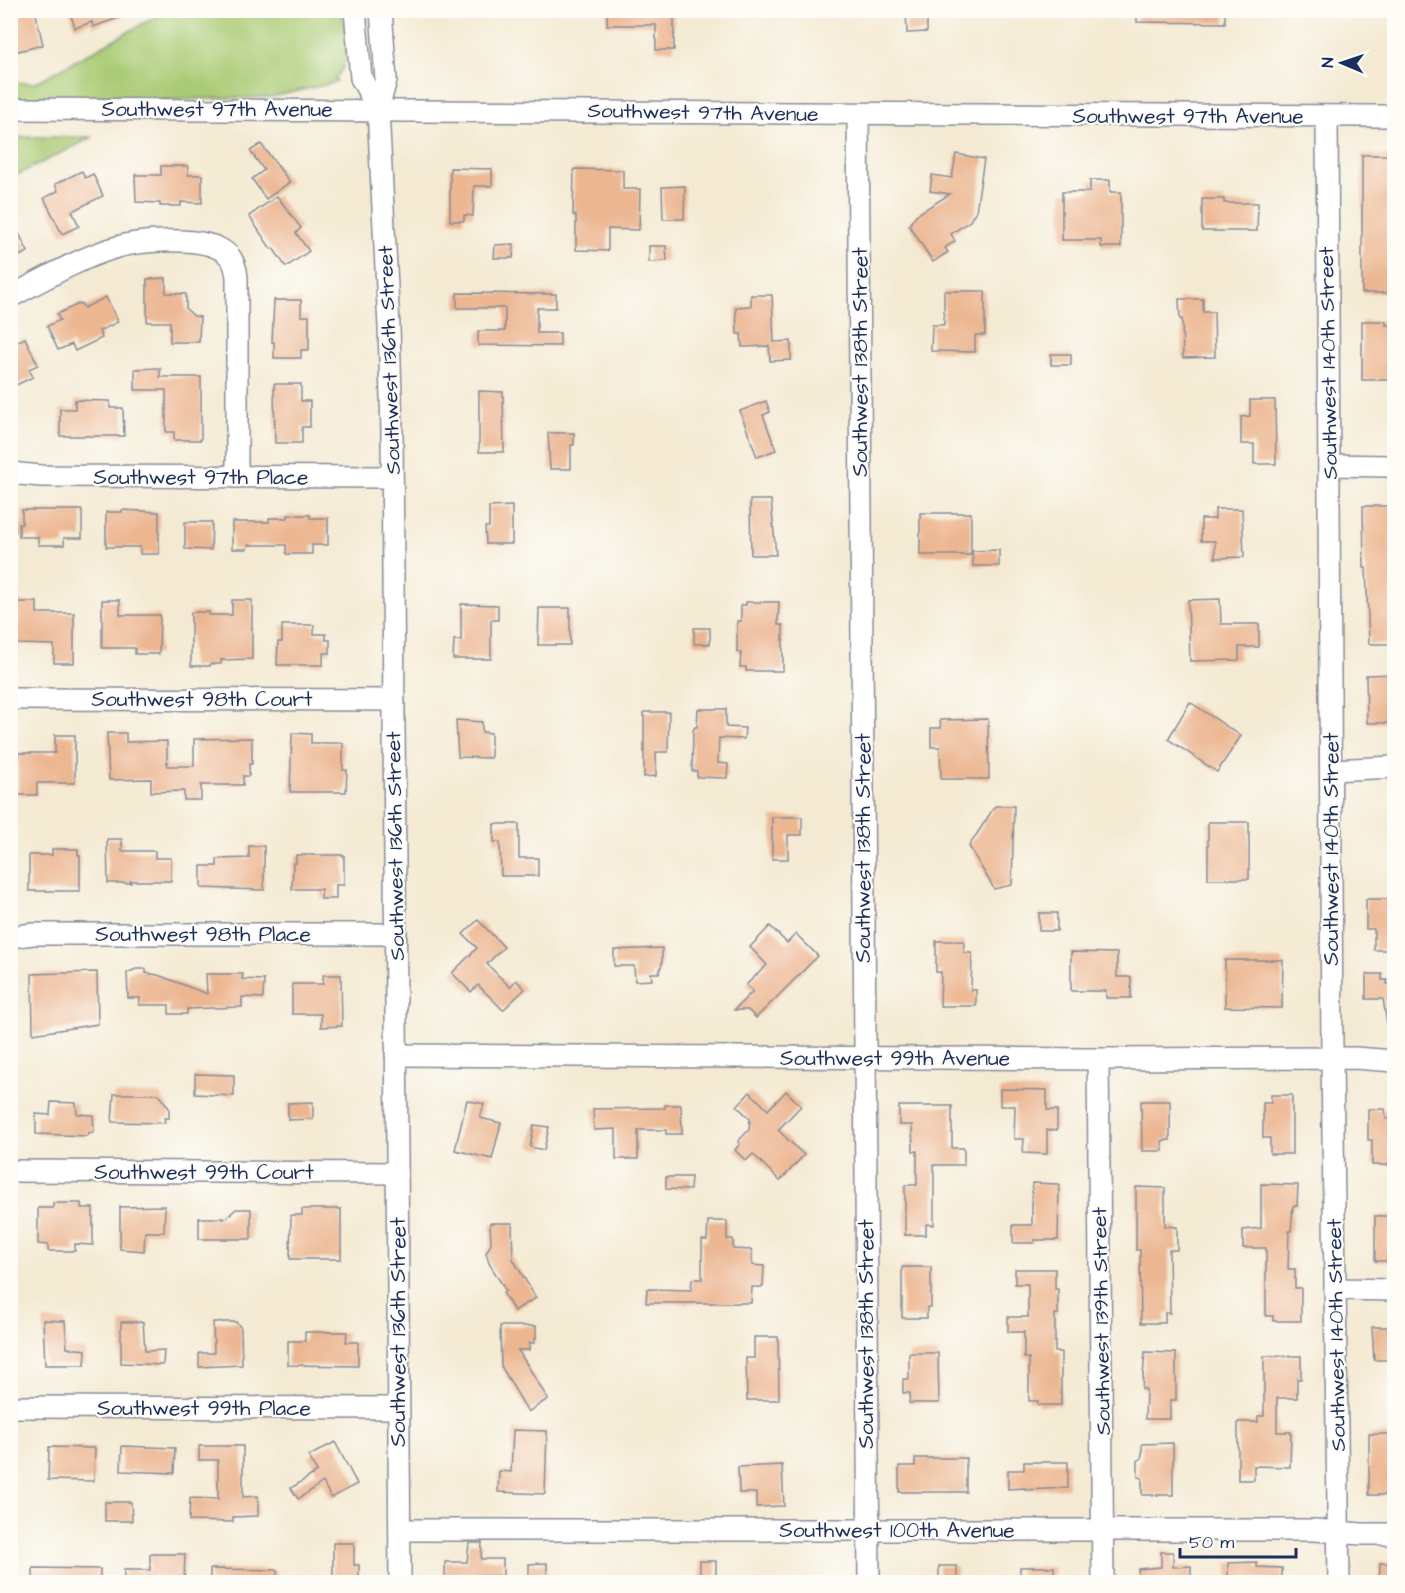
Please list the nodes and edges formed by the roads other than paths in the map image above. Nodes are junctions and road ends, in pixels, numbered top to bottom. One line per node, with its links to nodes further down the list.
1 (355, 10): 3 (street, Southwest 136th Street)
2 (381, 10): 3 (street, Southwest 136th Street)
3 (378, 109): 4 (street, Southwest 97th Avenue); 5 (street, Southwest 97th Avenue); 13 (street, Southwest 136th Street)
4 (10, 110)
5 (858, 114): 6 (street, Southwest 97th Avenue); 21 (street, Southwest 138th Street)
6 (1327, 116): 7 (street, Southwest 97th Avenue); 9 (street, Southwest 140th Street)
7 (1395, 116)
8 (10, 297): 12 (street)
9 (1330, 465): 10 (street); 17 (street, Southwest 140th Street)
10 (1395, 468)
11 (10, 473): 12 (street, Southwest 97th Place)
12 (237, 477): 13 (street, Southwest 97th Place)
13 (392, 477): 15 (street, Southwest 136th Street)
14 (10, 699): 15 (street, Southwest 98th Court)
15 (393, 700): 18 (street, Southwest 136th Street)
16 (1395, 767): 17 (street)
17 (1330, 770): 23 (street, Southwest 140th Street)
18 (396, 934): 19 (street, Southwest 98th Place); 20 (street, Southwest 136th Street)
19 (10, 937)
20 (396, 1055): 21 (street, Southwest 99th Avenue); 26 (street, Southwest 136th Street)
21 (864, 1058): 22 (street, Southwest 99th Avenue); 31 (street, Southwest 138th Street)
22 (1098, 1059): 23 (street, Southwest 99th Avenue); 33 (street, Southwest 139th Street)
23 (1332, 1059): 24 (street, Southwest 99th Avenue); 27 (street, Southwest 140th Street)
24 (1395, 1061)
25 (10, 1171): 26 (street, Southwest 99th Court)
26 (397, 1173): 30 (street, Southwest 136th Street)
27 (1335, 1289): 28 (street); 34 (street, Southwest 140th Street)
28 (1395, 1290)
29 (10, 1407): 30 (street, Southwest 99th Place)
30 (398, 1408): 32 (street, Southwest 136th Street)
31 (868, 1529): 32 (street, Southwest 100th Avenue); 33 (street, Southwest 100th Avenue); 37 (street, Southwest 138th Street)
32 (400, 1530): 36 (street, Southwest 136th Street)
33 (1103, 1530): 34 (street, Southwest 100th Avenue); 38 (street, Southwest 139th Street)
34 (1339, 1532): 35 (street, Southwest 100th Avenue); 39 (street, Southwest 140th Street)
35 (1395, 1534)
36 (400, 1582)
37 (869, 1582)
38 (1103, 1582)
39 (1339, 1582)

